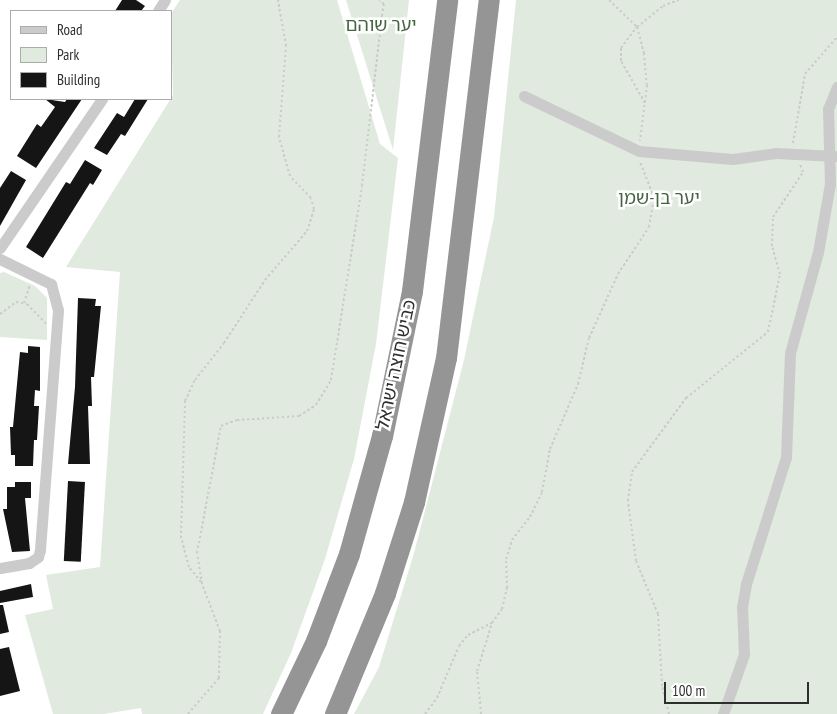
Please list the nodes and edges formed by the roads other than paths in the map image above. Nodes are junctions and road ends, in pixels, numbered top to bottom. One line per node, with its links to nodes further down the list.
1 (447, 0): 10 (highway, כביש חוצה ישראל)
2 (489, 0): 11 (highway)
3 (837, 87): 6 (street)
4 (524, 96): 6 (street)
5 (101, 100): 7 (street)
6 (833, 156): 12 (street)
7 (0, 248)
8 (0, 259): 9 (street)
9 (0, 568)
10 (281, 714)
11 (335, 714)
12 (723, 714)

